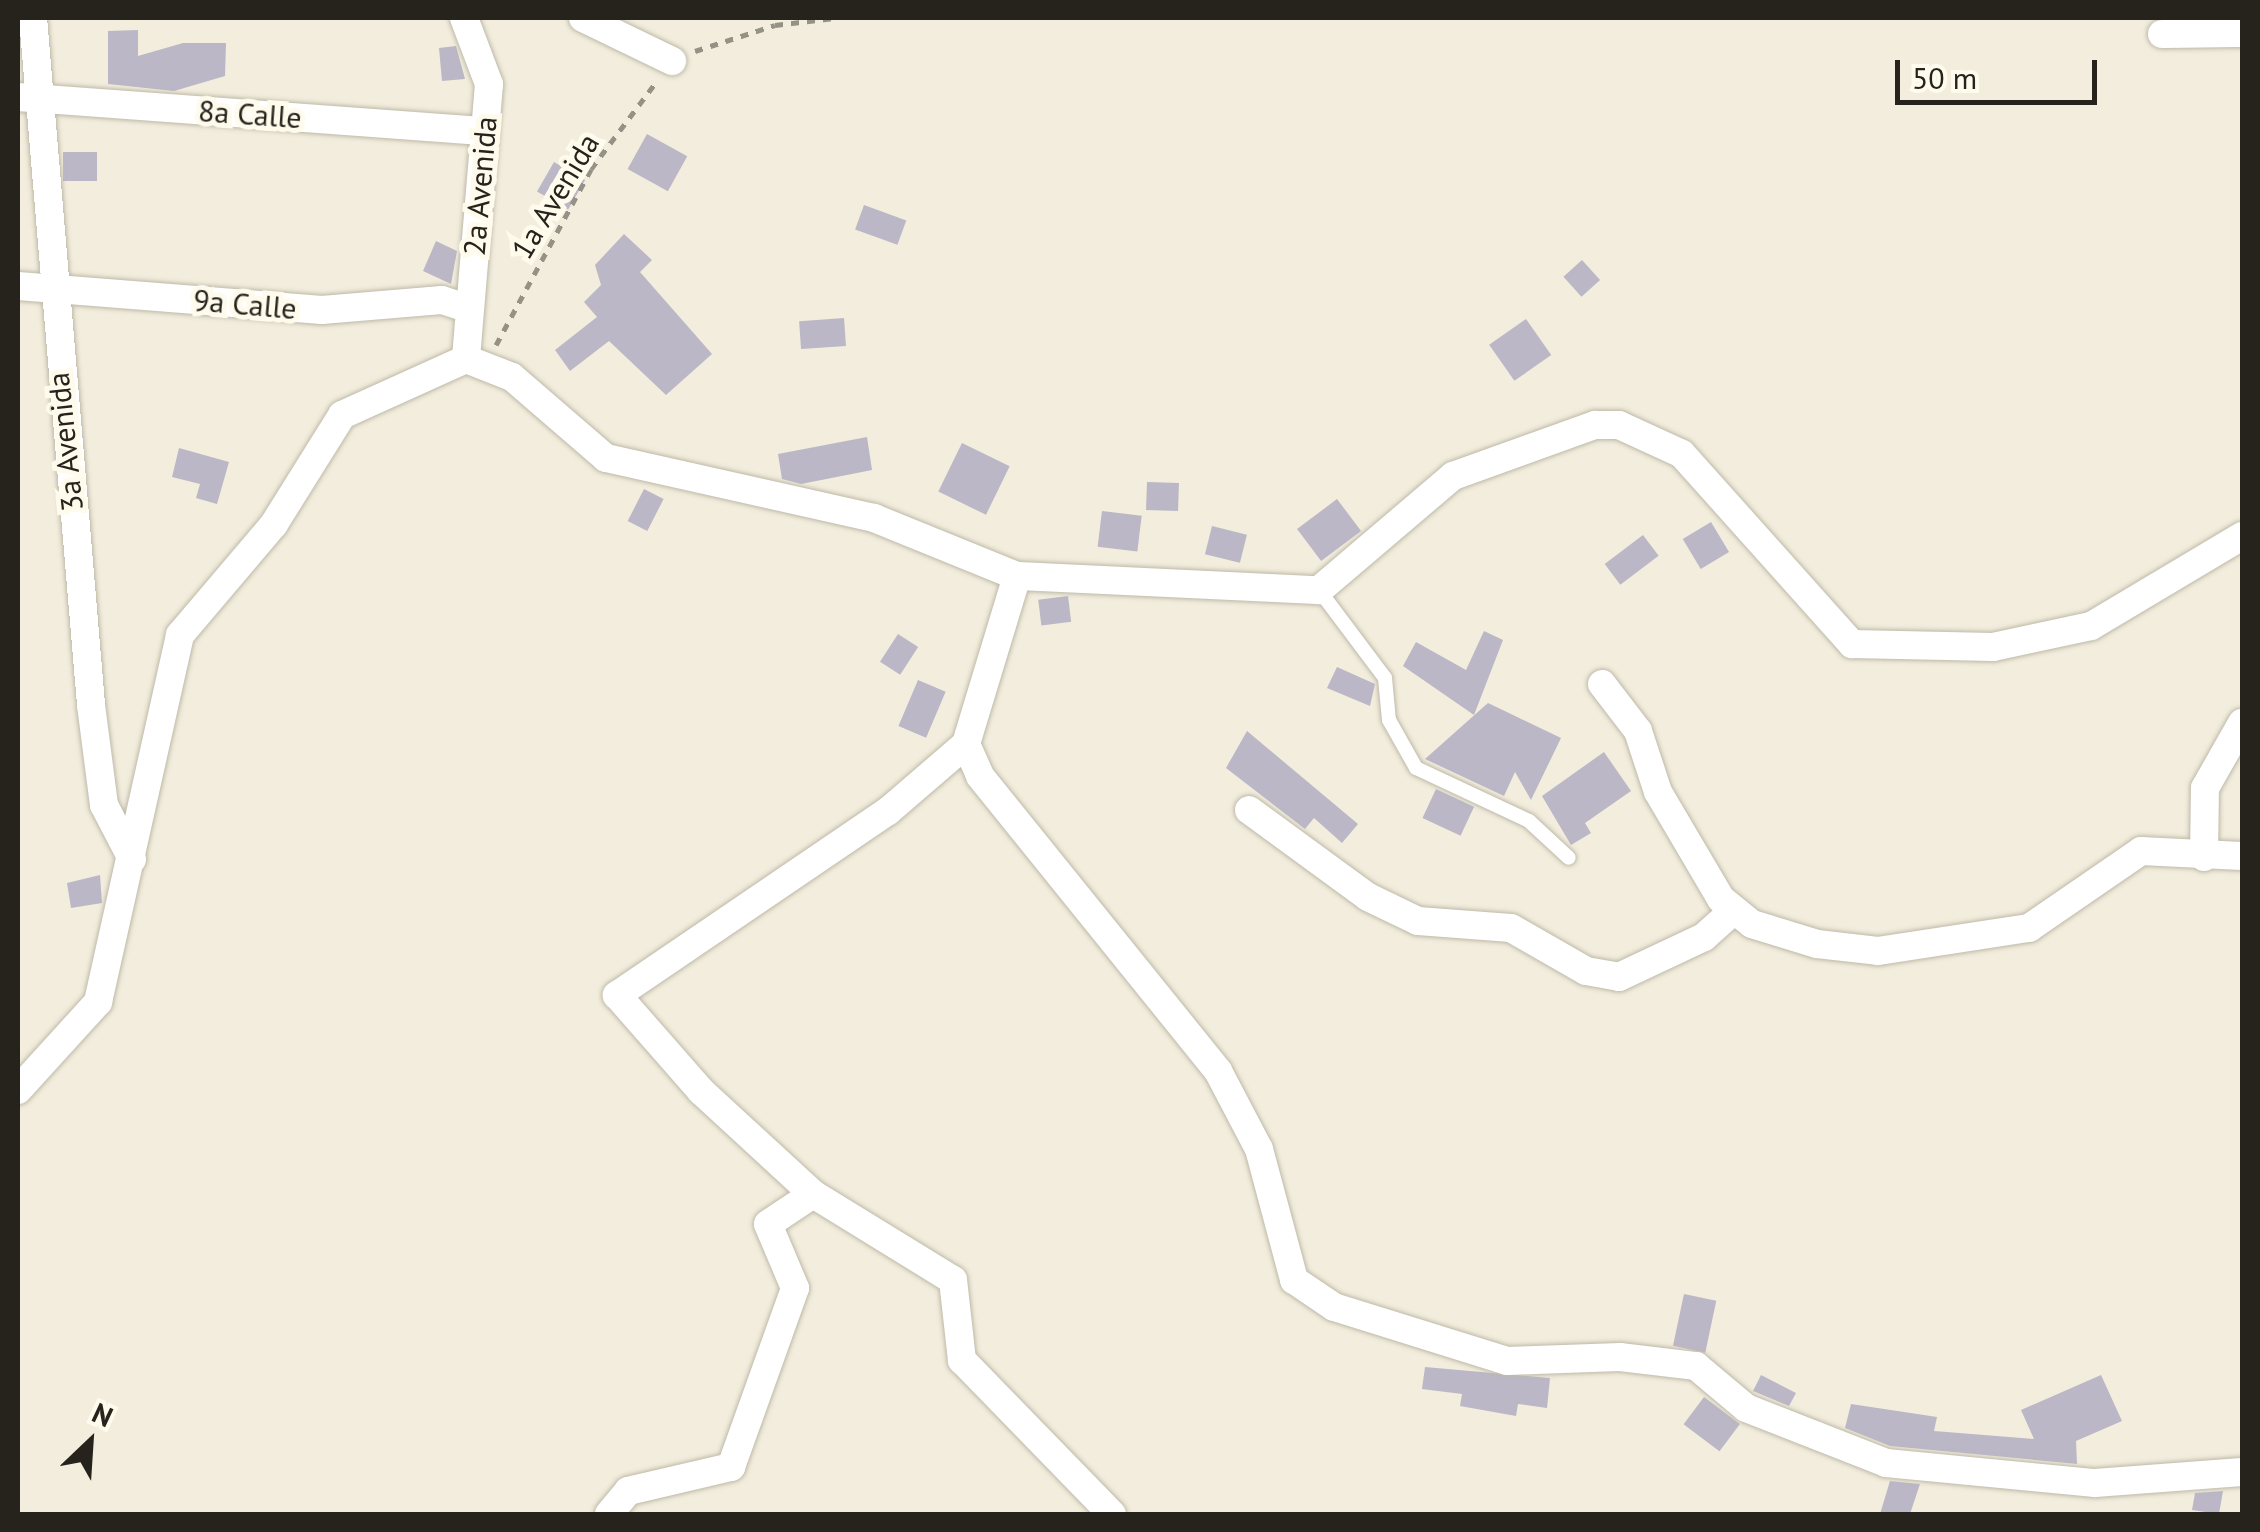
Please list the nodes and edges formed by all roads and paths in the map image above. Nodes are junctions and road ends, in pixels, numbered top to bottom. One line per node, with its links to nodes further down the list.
1 (33, 18): 8 (street, 3a Avenida)
2 (464, 18): 9 (street, 2a Avenida)
3 (583, 18): 7 (street)
4 (835, 18): 7 (path)
5 (2242, 33): 6 (street)
6 (2162, 34)
7 (672, 61): 13 (path, 1a Avenida)
8 (28, 98): 9 (street, 8a Calle); 11 (street, 3a Avenida)
9 (482, 131): 12 (street, 2a Avenida)
10 (18, 286): 11 (street, 9a Calle)
11 (50, 286): 12 (street, 9a Calle); 24 (street, 3a Avenida)
12 (470, 308): 13 (street, 2a Avenida)
13 (477, 360): 15 (street); 24 (street)
14 (2242, 536): 16 (street)
15 (1016, 576): 16 (street); 19 (street)
16 (1320, 590): 23 (lane)
17 (1602, 684): 25 (street)
18 (2242, 722): 21 (street)
19 (966, 744): 27 (street); 28 (street)
20 (1248, 810): 25 (street)
21 (2204, 856): 22 (street); 25 (street)
22 (2242, 856)
23 (1569, 858)
24 (132, 860): 26 (street)
25 (1734, 910)
26 (18, 1090)
27 (813, 1194): 29 (street); 30 (street)
28 (2242, 1472)
29 (610, 1514)
30 (1112, 1514)

